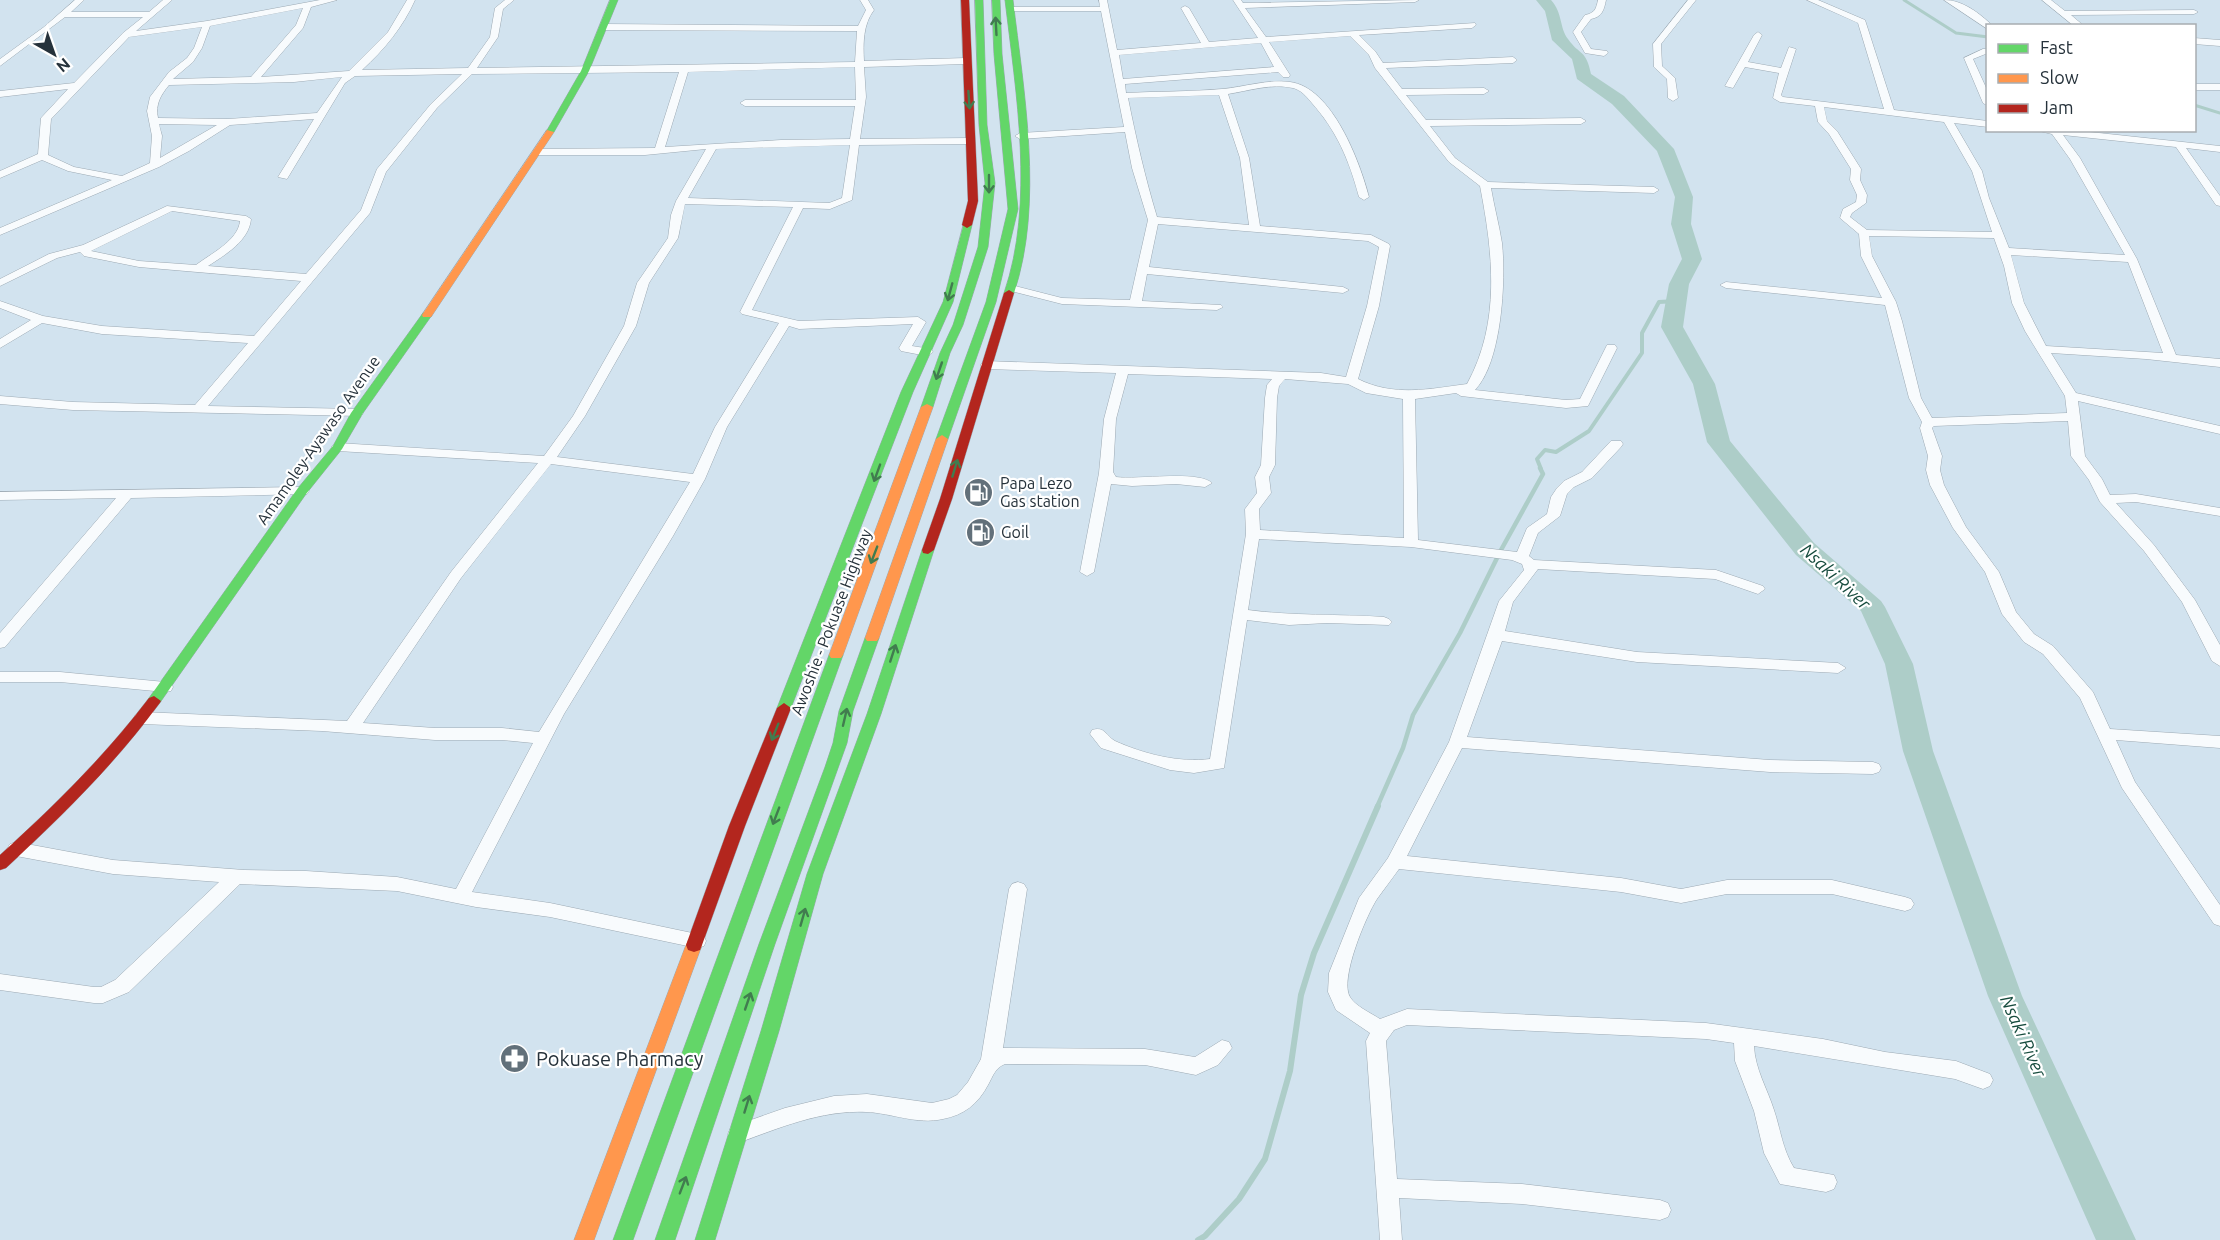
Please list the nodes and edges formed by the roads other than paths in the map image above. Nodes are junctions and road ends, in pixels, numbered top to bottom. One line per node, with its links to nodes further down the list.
1 (80, 0): 27 (street)
2 (168, 0): 26 (street)
3 (333, 0): 20 (street)
4 (411, 0): 56 (street)
5 (510, 0): 53 (street)
6 (614, 0): 32 (street, Amamoley-Ayawaso Avenue)
7 (864, 0): 33 (street)
8 (965, 0): 46 (street)
9 (979, 0): 129 (street, Awoshie - Pokuase Highway, one-way to 129)
10 (996, 0): 71 (street, one-way to 10)
11 (1415, 0): 17 (street)
12 (1602, 0): 43 (street)
13 (1692, 0): 72 (street)
14 (1812, 0): 77 (street)
15 (1948, 0): 29 (street)
16 (2046, 0): 25 (street)
17 (1388, 1): 18 (street)
18 (1324, 2): 19 (street)
19 (1238, 3): 37 (street)
20 (308, 5): 28 (street); 57 (street)
21 (1009, 5): 22 (street); 60 (street)
22 (1105, 5): 44 (street)
23 (1185, 8): 40 (street)
24 (2194, 12): 25 (street)
25 (2063, 13): 30 (street)
26 (150, 14): 27 (street); 35 (street)
27 (63, 15): 47 (street)
28 (207, 24): 35 (street); 58 (street)
29 (1986, 24)
30 (2077, 24)
31 (1472, 25): 34 (street)
32 (603, 27): 33 (street); 54 (street, Amamoley-Ayawaso Avenue)
33 (861, 30): 48 (street)
34 (1352, 33): 37 (street); 50 (street)
35 (126, 35): 61 (street)
36 (1758, 35): 49 (street)
37 (1264, 40): 40 (street); 52 (street)
38 (2196, 41): 39 (street)
39 (2220, 43)
40 (1208, 46): 44 (street)
41 (1792, 49): 55 (street)
42 (1986, 51): 73 (street)
43 (1604, 52)
44 (1115, 53): 59 (street)
45 (1513, 60): 50 (street)
46 (966, 61): 48 (street); 91 (street, one-way to 91)
47 (0, 63)
48 (860, 64): 51 (street); 75 (street)
49 (1743, 64): 55 (street); 63 (street)
50 (1378, 66): 68 (street)
51 (684, 69): 54 (street); 95 (street)
52 (1280, 69): 59 (street); 62 (street)
53 (471, 70): 54 (street); 56 (street); 118 (street)
54 (585, 71): 96 (street, Amamoley-Ayawaso Avenue)
55 (1785, 71): 76 (street)
56 (357, 72): 57 (street); 78 (street)
57 (254, 80): 58 (street)
58 (165, 82): 80 (street)
59 (1119, 82): 70 (street)
60 (1018, 84): 71 (street); 89 (street)
61 (75, 86): 69 (street); 97 (street)
62 (1295, 86): 67 (street); 104 (street)
63 (1730, 86)
64 (2196, 87): 65 (street)
65 (2220, 87)
66 (1484, 91): 68 (street)
67 (1222, 92): 70 (street); 109 (street)
68 (1401, 92): 83 (street)
69 (0, 94)
70 (1122, 96): 85 (street)
71 (1004, 97): 130 (street)
72 (1673, 98)
73 (1986, 98)
74 (745, 103): 75 (street)
75 (860, 104): 90 (street)
76 (1819, 105): 77 (street); 111 (street)
77 (1890, 112): 79 (street)
78 (320, 116): 82 (street); 100 (street)
79 (1948, 120): 84 (street); 112 (street)
80 (155, 121): 82 (street); 98 (street)
81 (1581, 121): 83 (street)
82 (228, 122): 98 (street)
83 (1425, 123): 102 (street)
84 (1986, 124)
85 (1131, 129): 89 (street); 108 (street)
86 (2050, 132): 87 (street)
87 (2056, 133): 88 (street); 115 (street)
88 (2108, 134): 92 (street)
89 (1020, 136): 121 (street)
90 (854, 141): 91 (street); 93 (street); 107 (street)
91 (970, 141): 135 (street, one-way to 135)
92 (2179, 145): 94 (street); 106 (street)
93 (713, 146): 95 (street); 105 (street)
94 (2220, 149)
95 (659, 150): 96 (street)
96 (537, 152): 147 (street, Amamoley-Ayawaso Avenue)
97 (43, 156): 99 (street); 101 (street)
98 (155, 165): 101 (street)
99 (0, 175)
100 (283, 177)
101 (123, 179): 110 (street)
102 (1485, 185): 103 (street); 142 (street)
103 (1654, 190)
104 (1364, 197)
105 (681, 201): 107 (street); 153 (street)
106 (2220, 203)
107 (799, 205): 128 (street)
108 (1153, 220): 109 (street); 117 (street)
109 (1255, 227): 141 (street)
110 (0, 232)
111 (1864, 233): 112 (street); 123 (street)
112 (2000, 235): 114 (street)
113 (87, 247): 116 (street); 116 (street); 119 (street)
114 (2005, 251): 115 (street); 134 (street)
115 (2132, 259): 136 (street)
116 (198, 269): 118 (street)
117 (1144, 270): 122 (street); 125 (street)
118 (309, 278): 131 (street)
119 (0, 283)
120 (1726, 285): 123 (street)
121 (1011, 288): 125 (street); 138 (street)
122 (1343, 290)
123 (1890, 302): 149 (street)
124 (0, 304): 127 (street)
125 (1135, 304): 126 (street)
126 (1217, 308)
127 (40, 319): 131 (street); 132 (street)
128 (786, 321): 135 (street); 155 (street)
129 (958, 325): 130 (street); 183 (street, Awoshie - Pokuase Highway, one-way to 183)
130 (980, 331): 184 (street, one-way to 130)
131 (257, 340): 146 (street)
132 (0, 344)
133 (1611, 348): 142 (street)
134 (2042, 349): 136 (street); 144 (street)
135 (927, 352): 194 (street, one-way to 194)
136 (2171, 358): 137 (street)
137 (2220, 363)
138 (986, 365): 139 (street); 201 (street, one-way to 138)
139 (1123, 369): 140 (street); 154 (street)
140 (1281, 376): 141 (street); 162 (street)
141 (1350, 381): 143 (street)
142 (1452, 391): 143 (street)
143 (1409, 396): 163 (street)
144 (2071, 396): 148 (street); 150 (street)
145 (2, 403): 146 (street)
146 (199, 408): 147 (street)
147 (357, 413): 152 (street, Amamoley-Ayawaso Avenue)
148 (2073, 417): 149 (street); 160 (street)
149 (1929, 422): 179 (street)
150 (2220, 430)
151 (1616, 444): 164 (street)
152 (338, 447): 153 (street); 157 (street, Amamoley-Ayawaso Avenue)
153 (547, 460): 155 (street); 177 (street)
154 (1107, 473): 156 (street); 165 (street)
155 (698, 479): 180 (street)
156 (1205, 483)
157 (302, 491): 158 (street); 175 (street, Amamoley-Ayawaso Avenue)
158 (127, 494): 159 (street); 171 (street)
159 (0, 496)
160 (2105, 499): 161 (street); 170 (street)
161 (2220, 512)
162 (1253, 534): 163 (street); 167 (street)
163 (1410, 543): 164 (street)
164 (1525, 561): 166 (street); 169 (street)
165 (1087, 572)
166 (1758, 590)
167 (1240, 614): 168 (street); 178 (street)
168 (1384, 622)
169 (1496, 635): 173 (street); 181 (street)
170 (2216, 641): 172 (street)
171 (0, 643)
172 (2220, 661)
173 (1838, 668)
174 (0, 678): 175 (street)
175 (165, 687): 176 (street, Amamoley-Ayawaso Avenue)
176 (142, 718): 177 (street); 186 (street, Amamoley-Ayawaso Avenue)
177 (351, 728): 180 (street)
178 (1098, 734)
179 (2105, 734): 182 (street); 193 (street)
180 (544, 738): 191 (street)
181 (1457, 742): 185 (street); 187 (street)
182 (2220, 742)
183 (797, 759): 184 (street); 206 (street, Awoshie - Pokuase Highway, one-way to 206)
184 (832, 767): 207 (street, one-way to 184)
185 (1873, 768)
186 (16, 849): 188 (street, Amamoley-Ayawaso Avenue); 189 (street)
187 (1395, 862): 192 (street); 196 (street)
188 (0, 864)
189 (237, 876): 191 (street); 195 (street)
190 (1018, 890): 199 (street)
191 (461, 897): 194 (street)
192 (1905, 904)
193 (2220, 919)
194 (697, 941): 205 (street)
195 (0, 982)
196 (1380, 1029): 197 (street); 203 (street)
197 (1744, 1036): 200 (street); 202 (street)
198 (1222, 1048): 199 (street)
199 (991, 1062): 201 (street)
200 (1983, 1080)
201 (738, 1134): 208 (street)
202 (1826, 1182)
203 (1386, 1188): 204 (street); 209 (street)
204 (1660, 1210)
205 (584, 1240)
206 (623, 1240)
207 (664, 1240)
208 (705, 1240)
209 (1392, 1240)

